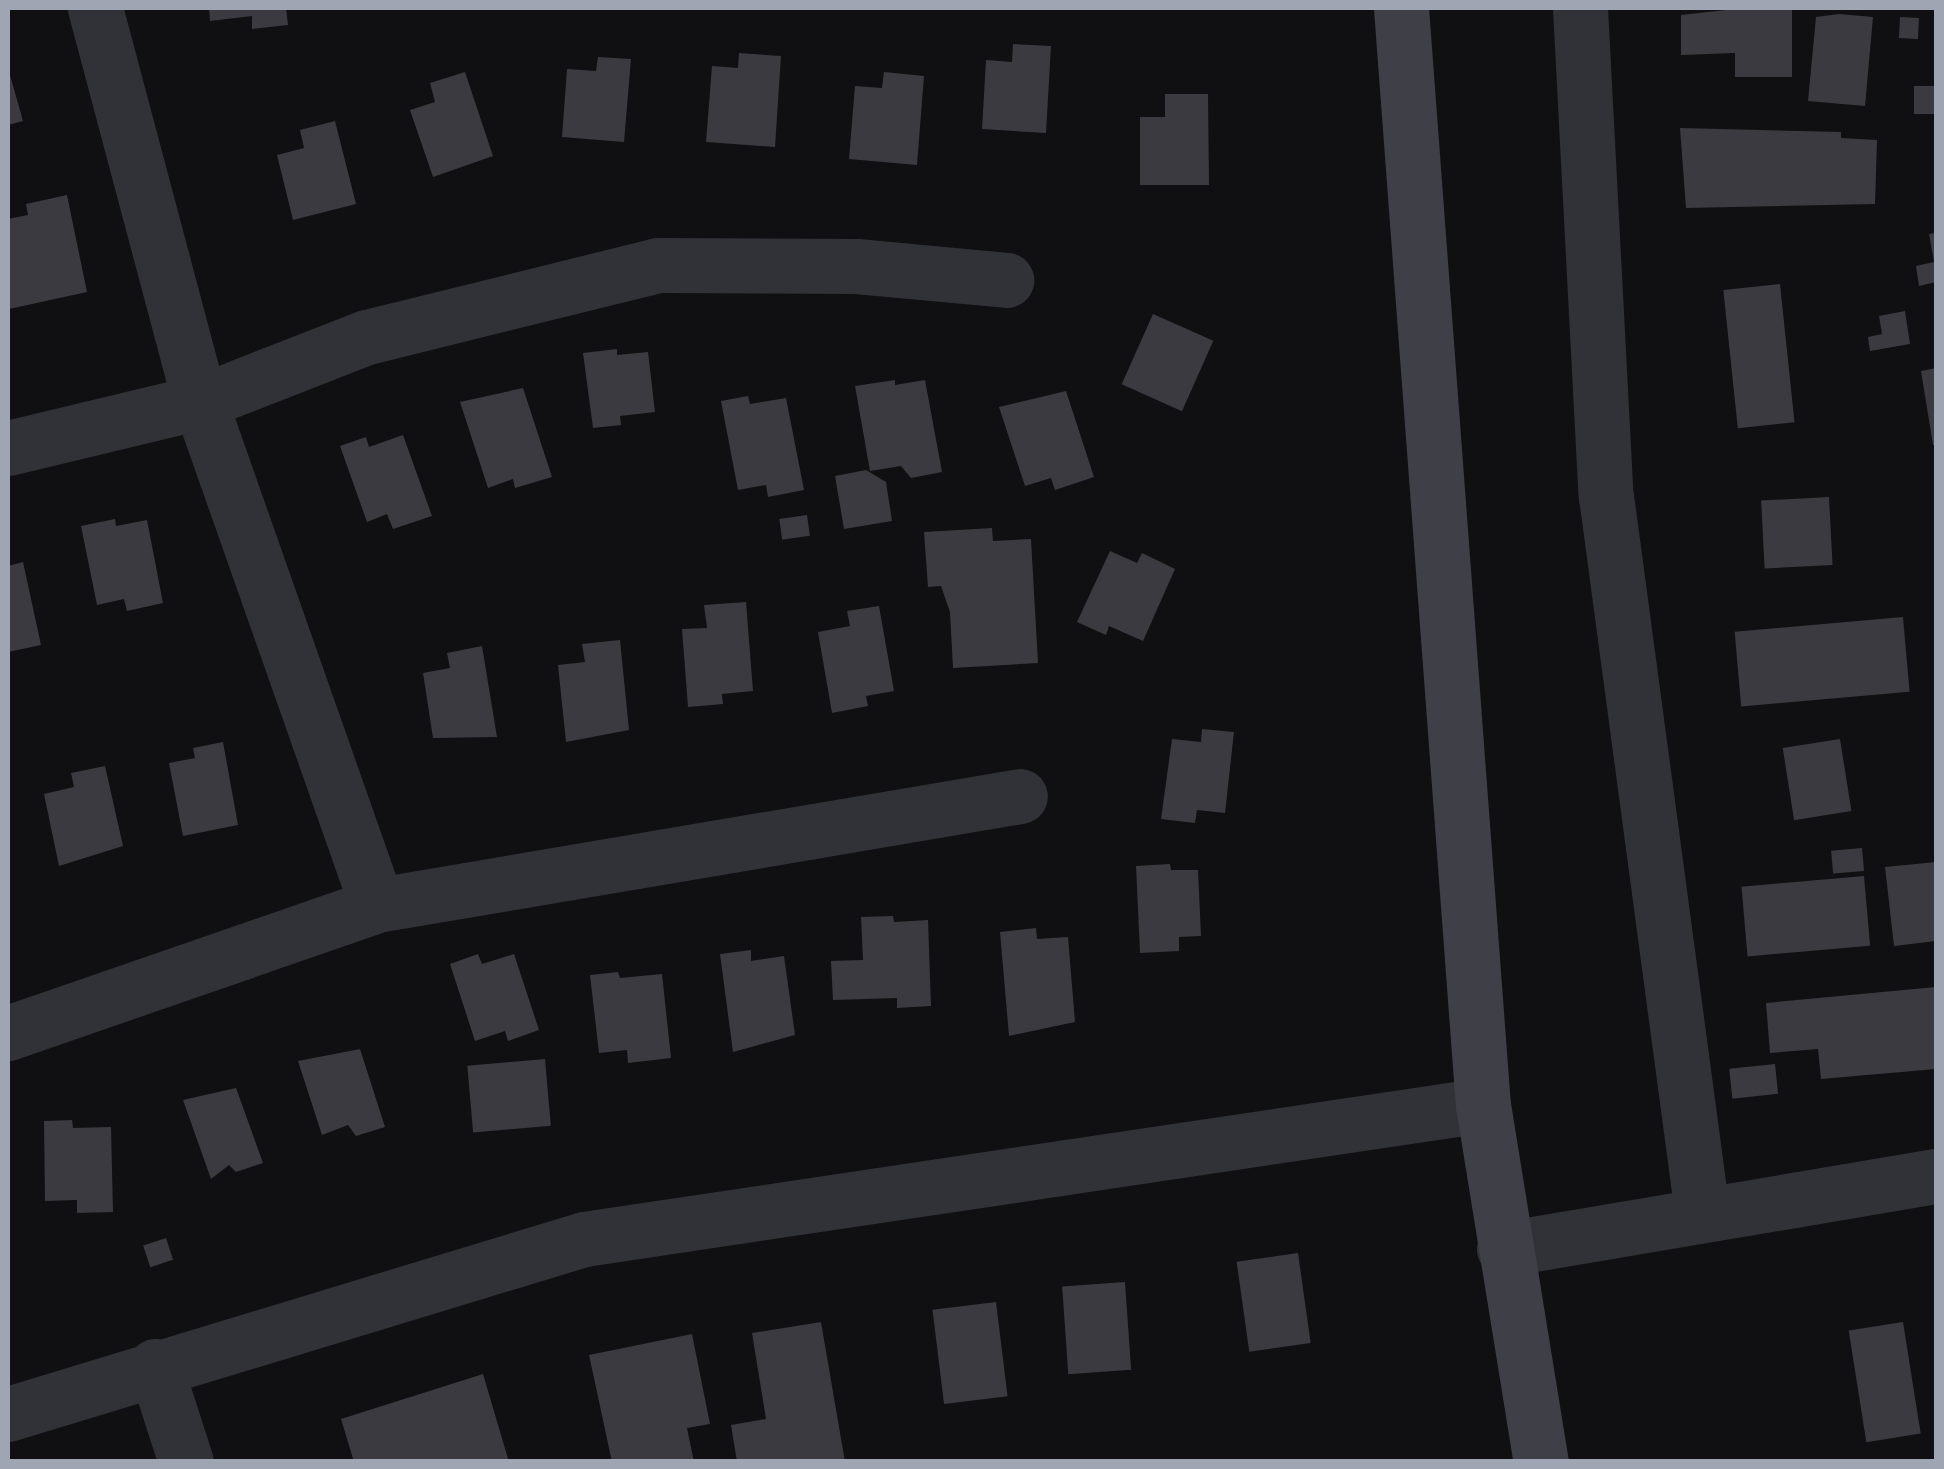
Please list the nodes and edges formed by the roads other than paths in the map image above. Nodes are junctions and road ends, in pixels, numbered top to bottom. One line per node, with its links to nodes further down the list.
1 (95, 8): 5 (street)
2 (1401, 8): 10 (street)
3 (1580, 8): 12 (street)
4 (1006, 280): 5 (street)
5 (200, 402): 6 (street); 8 (street)
6 (8, 448)
7 (1020, 796): 8 (street)
8 (377, 905): 9 (street)
9 (8, 1032)
10 (1483, 1105): 13 (street); 14 (street)
11 (1936, 1176): 12 (street)
12 (1702, 1213): 13 (street)
13 (1504, 1250): 17 (street)
14 (155, 1366): 15 (street); 16 (street)
15 (8, 1414)
16 (186, 1462)
17 (1541, 1462)

